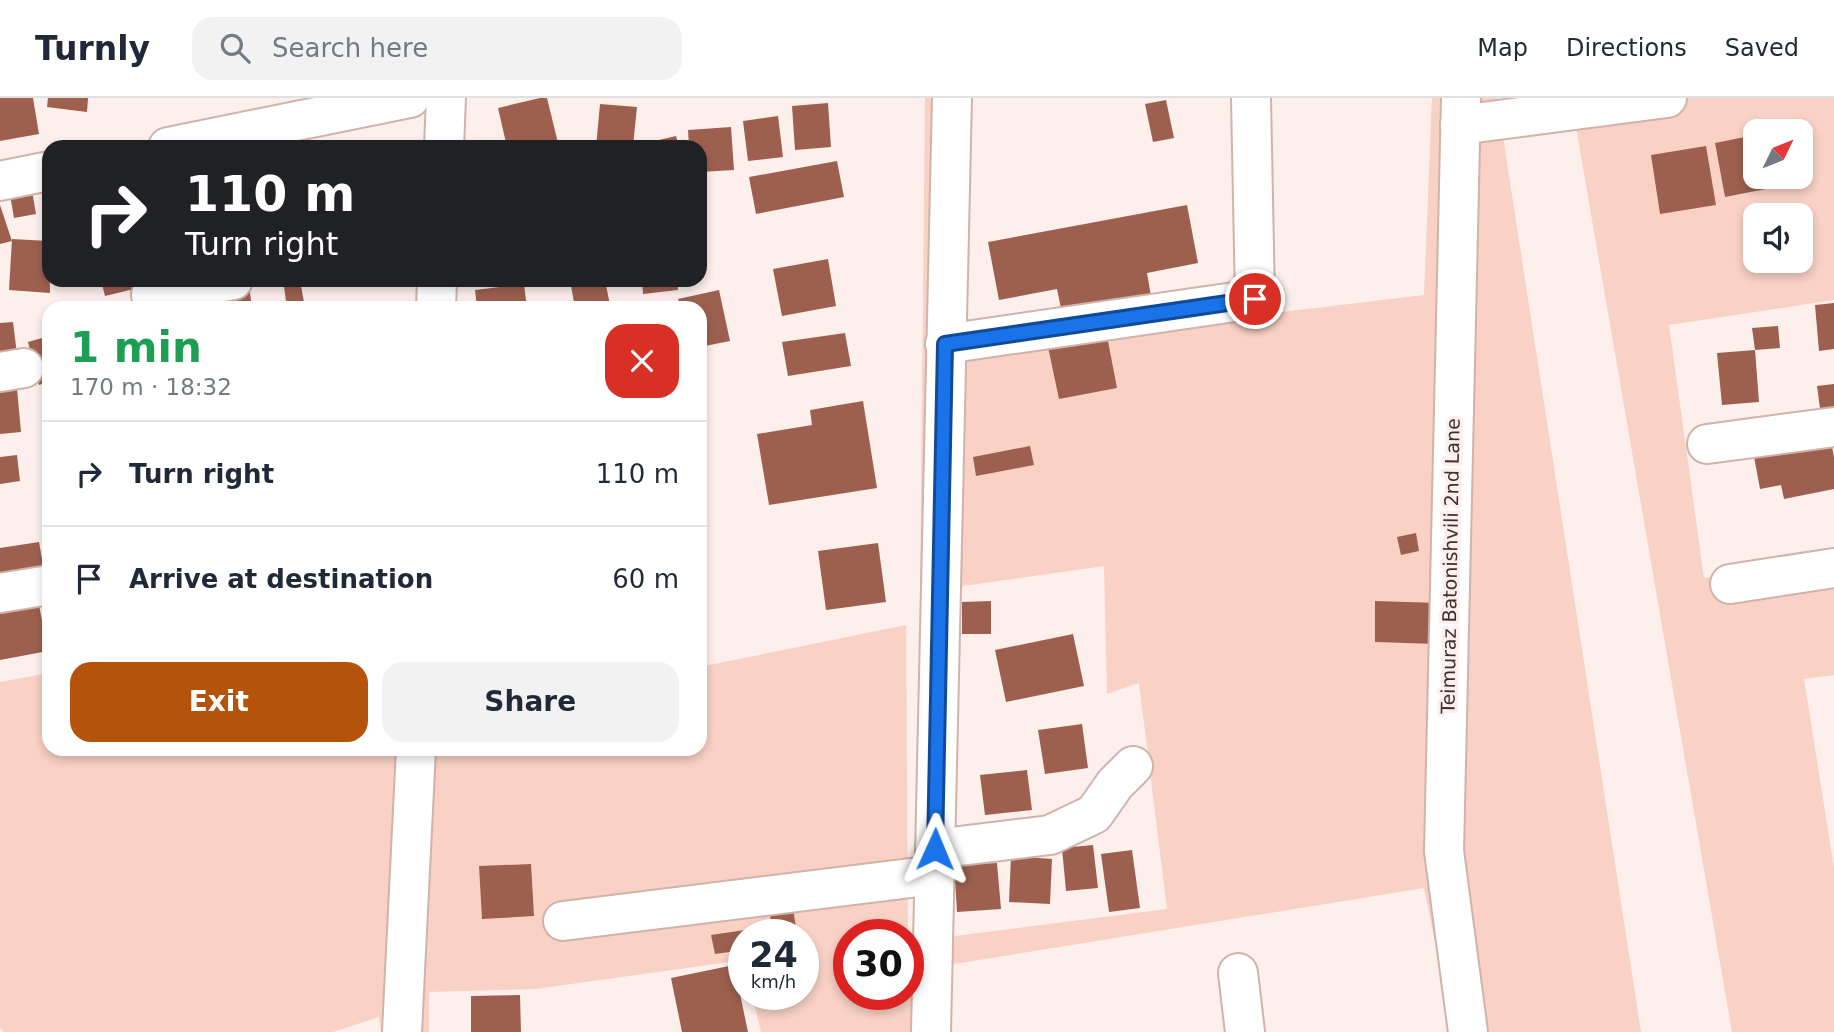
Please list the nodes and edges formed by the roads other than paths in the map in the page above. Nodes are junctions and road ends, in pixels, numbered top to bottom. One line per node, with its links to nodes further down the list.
1 (410, 98): 7 (street)
2 (446, 98): 8 (street)
3 (952, 98): 13 (street)
4 (1251, 98): 13 (street)
5 (1667, 98): 6 (street)
6 (1461, 112): 28 (street, Teimuraz Batonishvili 2nd Lane)
7 (203, 140)
8 (444, 140)
9 (42, 172): 10 (street)
10 (0, 181)
11 (195, 287): 12 (street)
12 (151, 295)
13 (945, 344): 22 (street)
14 (1834, 426): 15 (street)
15 (1707, 444)
16 (1834, 568): 17 (street)
17 (1730, 584)
18 (42, 587): 19 (street)
19 (0, 593)
20 (416, 756): 25 (street)
21 (1133, 766): 22 (street)
22 (935, 862): 23 (street); 26 (street)
23 (563, 921)
24 (1238, 973): 27 (street)
25 (402, 1032)
26 (931, 1032)
27 (1245, 1032)
28 (1468, 1032)

